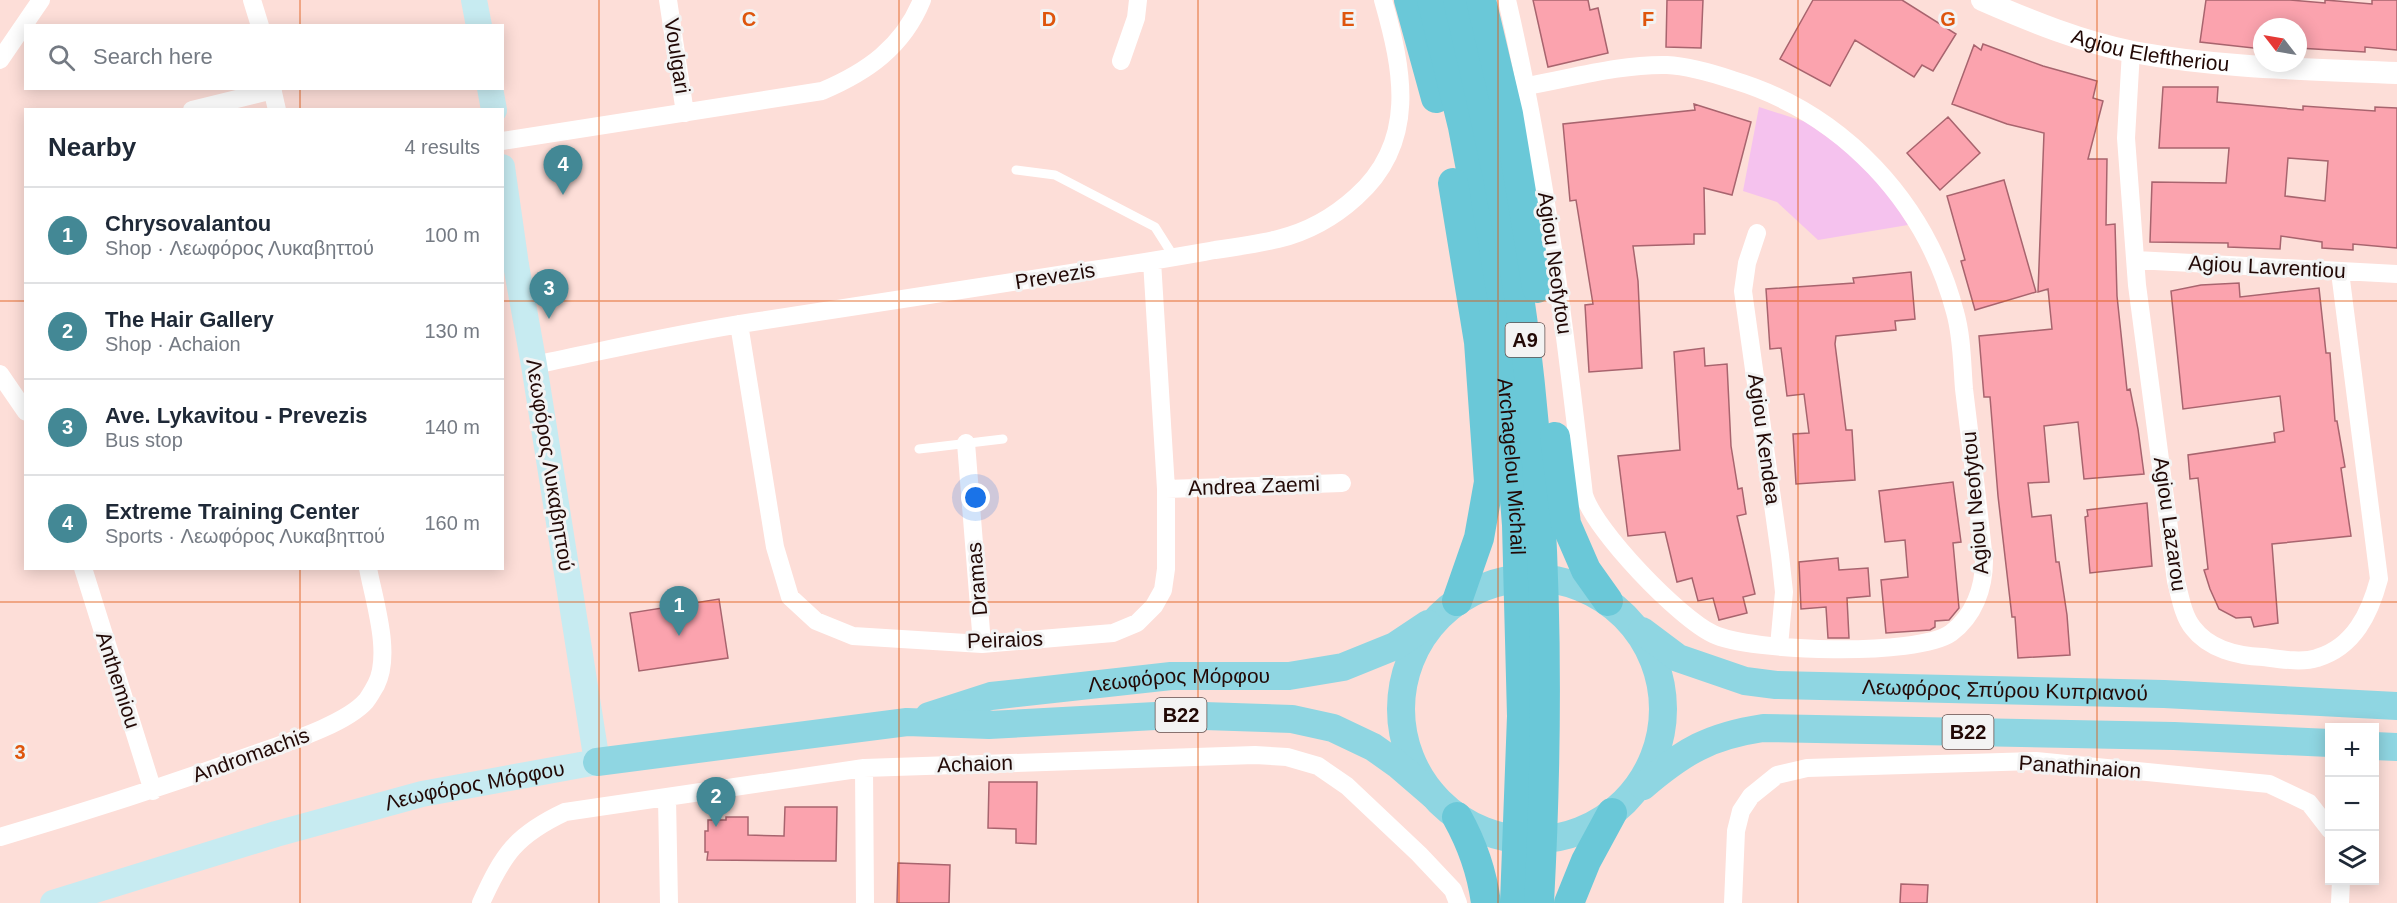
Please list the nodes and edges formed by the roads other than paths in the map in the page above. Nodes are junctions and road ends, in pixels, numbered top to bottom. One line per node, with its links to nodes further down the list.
1 (41, 0): 14 (street)
2 (252, 0): 15 (street)
3 (474, 0): 16 (main road)
4 (668, 0): 29 (street, Voulgari)
5 (922, 0): 29 (street)
6 (1138, 0): 20 (street)
7 (1383, 0): 34 (street, Prevezis)
8 (1409, 0): 52 (highway)
9 (1432, 0): 77 (highway, Archagelou Michail / A9)
10 (1458, 0): 78 (highway, Archagelou Michail / A9)
11 (1481, 0): 51 (highway)
12 (1508, 0): 22 (street, Agiou Neofytou)
13 (1982, 0): 18 (street, Agiou Eleftheriou)
14 (25, 24)
15 (259, 24)
16 (479, 24)
17 (24, 25): 19 (street)
18 (2131, 51): 21 (street, Agiou Eleftheriou); 35 (street, Agiou Lazarou)
19 (0, 60)
20 (1121, 61)
21 (2397, 73)
22 (1527, 86): 55 (street, Agiou Neofytou); 55 (street, Agiou Neofytou)
23 (268, 90): 26 (street)
24 (272, 90): 27 (street)
25 (490, 90): 28 (main road)
26 (200, 108)
27 (277, 108)
28 (494, 108)
29 (685, 113): 30 (street)
30 (504, 141)
31 (1016, 170): 34 (lane)
32 (504, 196): 37 (main road, Λεωφόρος Λυκαβηττού)
33 (1757, 234): 55 (street, Agiou Kendea)
34 (1174, 257): 36 (street, Prevezis)
35 (2136, 260): 38 (street, Agiou Lavrentiou); 38 (street, Agiou Lazarou)
36 (1152, 261): 40 (street, Prevezis); 48 (street, Peiraios)
37 (509, 267): 41 (main road, Λεωφόρος Λυκαβηττού)
38 (2340, 272): 39 (street, Agiou Lavrentiou)
39 (2397, 274)
40 (739, 324): 41 (street, Prevezis); 54 (street, Peiraios)
41 (534, 365): 61 (main road, Λεωφόρος Λυκαβηττού)
42 (0, 374): 43 (street)
43 (24, 409)
44 (1003, 439): 45 (lane)
45 (966, 443): 46 (lane); 54 (street, Dramas)
46 (919, 448)
47 (1342, 483): 48 (street, Andrea Zaemi)
48 (1166, 489): 54 (street, Peiraios)
49 (84, 570): 63 (street, Anthemiou)
50 (368, 570): 63 (street, Andromachis)
51 (1608, 601): 52 (main road, B22); 53 (main road, B22)
52 (1448, 608): 57 (main road, Λεωφόρος Μόρφου / B22); 64 (main road, B22)
53 (1631, 622): 56 (main road, Λεωφόρος Σπύρου Κυπριανού / B22); 66 (main road, B22)
54 (982, 644)
55 (1779, 646)
56 (2397, 706)
57 (907, 722): 61 (main road, Λεωφόρος Μόρφου / B22); 64 (main road, Λεωφόρος Μόρφου / B22)
58 (2325, 743): 66 (main road, Λεωφόρος Σπύρου Κυπριανού / B22)
59 (2379, 746): 60 (main road)
60 (2397, 747)
61 (597, 762): 71 (main road, Λεωφόρος Μόρφου)
62 (864, 768): 65 (street, Achaion); 74 (street); 75 (street, Achaion)
63 (153, 791): 69 (street, Andromachis)
64 (1433, 795): 67 (main road, B22)
65 (667, 798): 72 (street, Achaion); 73 (street)
66 (1620, 806): 67 (main road, B22); 79 (highway)
67 (1457, 817): 76 (highway)
68 (2325, 824): 80 (street, Panathinaion)
69 (0, 837)
70 (2341, 885): 81 (street)
71 (53, 903)
72 (481, 903)
73 (669, 903)
74 (865, 903)
75 (1458, 903)
76 (1486, 903)
77 (1515, 903)
78 (1539, 903)
79 (1569, 903)
80 (1732, 903)
81 (2340, 903)

